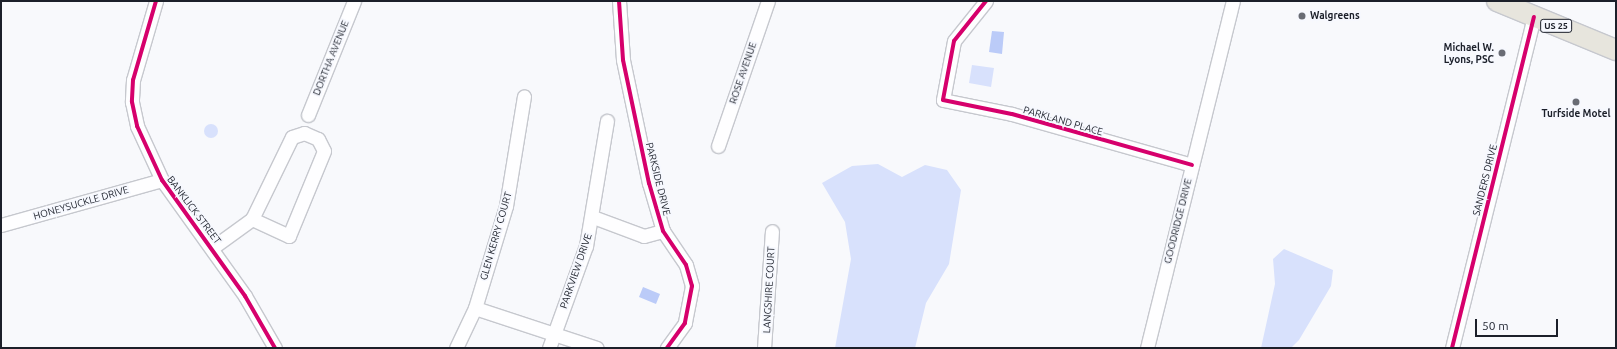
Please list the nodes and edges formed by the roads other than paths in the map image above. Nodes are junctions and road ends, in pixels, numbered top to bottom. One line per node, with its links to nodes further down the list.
1 (156, 1): 15 (street, BANKLICK STREET)
2 (354, 1): 11 (street, DORTHA AVENUE)
3 (619, 1): 19 (street, PARKSIDE DRIVE)
4 (768, 1): 13 (street, ROSE AVENUE)
5 (986, 1): 14 (street, PARKLAND PLACE)
6 (1233, 1): 14 (street, GOODRIDGE DRIVE)
7 (1497, 1): 8 (main road, US 25)
8 (1534, 17): 9 (main road, US 25); 31 (street, SANDERS DRIVE)
9 (1616, 50)
10 (524, 96): 22 (street, GLEN KERRY COURT)
11 (308, 115)
12 (607, 121): 16 (street, PARKVIEW DRIVE)
13 (718, 146)
14 (1192, 165): 30 (street, GOODRIDGE DRIVE)
15 (162, 180): 18 (street, HONEYSUCKLE DRIVE); 21 (street, BANKLICK STREET)
16 (593, 217): 19 (street); 23 (street, PARKVIEW DRIVE)
17 (252, 220): 17 (street); 21 (street)
18 (1, 225)
19 (664, 231): 28 (street, PARKSIDE DRIVE)
20 (772, 231): 29 (street, LANGSHIRE COURT)
21 (212, 248): 24 (street, BANKLICK STREET)
22 (475, 308): 23 (street); 25 (street, GLEN KERRY COURT)
23 (554, 333): 26 (street, PARKVIEW DRIVE); 27 (street)
24 (275, 348)
25 (456, 348)
26 (548, 348)
27 (597, 348)
28 (667, 348)
29 (764, 348)
30 (1147, 348)
31 (1452, 348)

